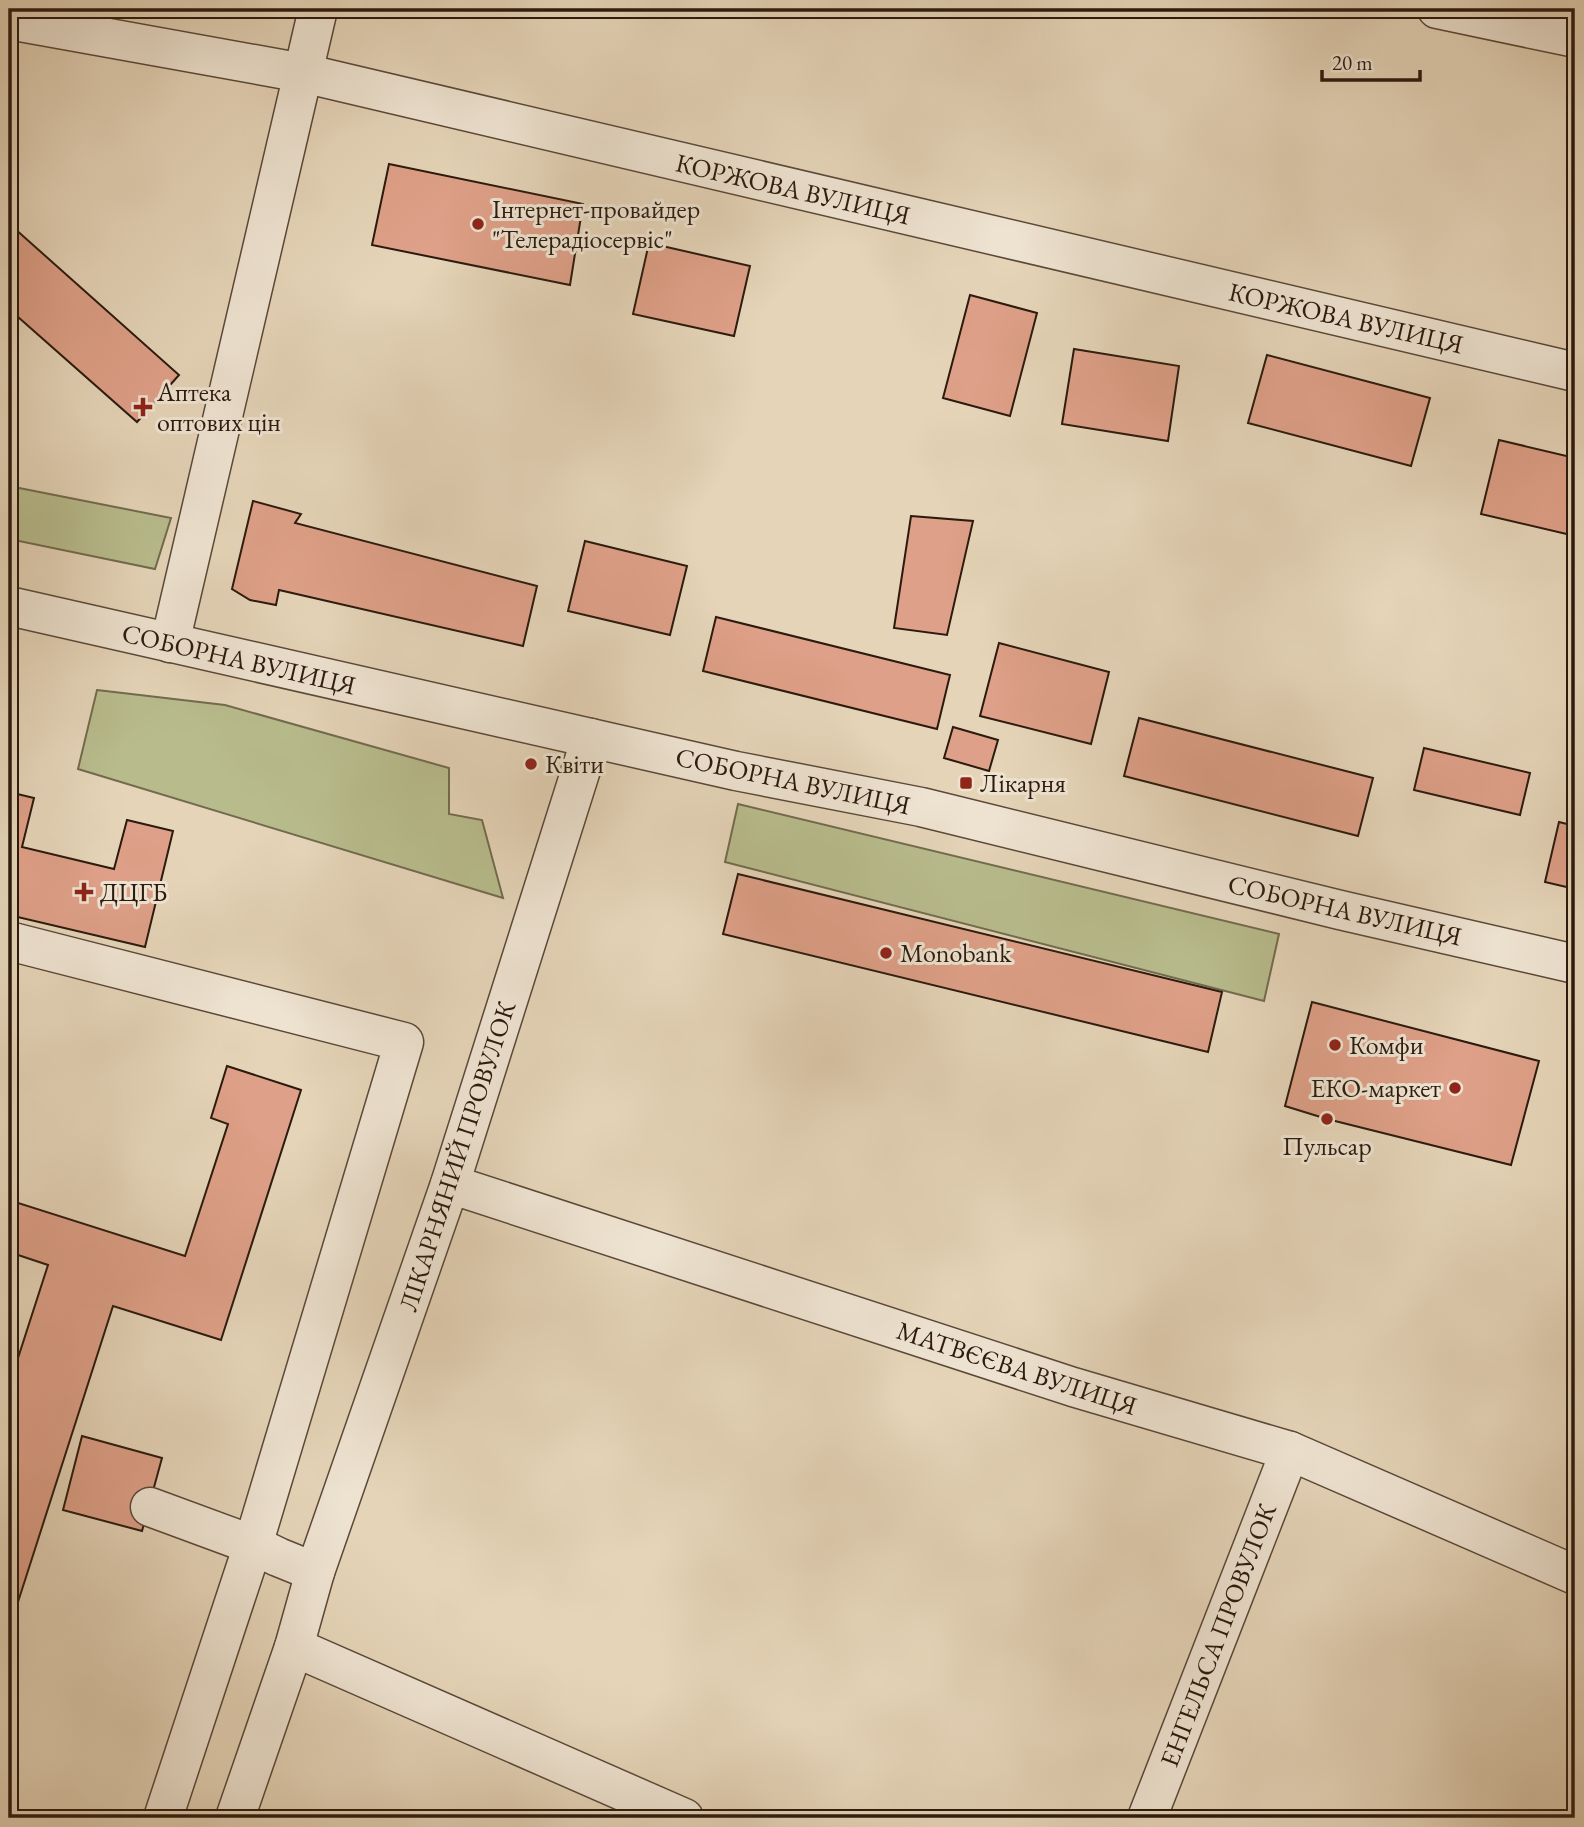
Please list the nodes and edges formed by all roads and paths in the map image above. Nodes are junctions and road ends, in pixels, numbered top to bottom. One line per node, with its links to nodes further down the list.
1 (318, 9): 5 (street)
2 (1437, 9): 4 (street)
3 (9, 20): 5 (street, КОРЖОВА ВУЛИЦЯ)
4 (1575, 38)
5 (303, 74): 6 (street, КОРЖОВА ВУЛИЦЯ); 8 (street)
6 (1575, 372)
7 (9, 606): 8 (street, СОБОРНА ВУЛИЦЯ)
8 (170, 643): 9 (street, СОБОРНА ВУЛИЦЯ)
9 (591, 738): 11 (street, СОБОРНА ВУЛИЦЯ); 12 (street, ЛІКАРНЯНИЙ ПРОВУЛОК)
10 (9, 941): 15 (street)
11 (1575, 964)
12 (450, 1184): 13 (street, МАТВЄЄВА ВУЛИЦЯ); 16 (street, ЛІКАРНЯНИЙ ПРОВУЛОК)
13 (1290, 1451): 17 (street, МАТВЄЄВА ВУЛИЦЯ); 22 (street, ЕНГЕЛЬСА ПРОВУЛОК)
14 (150, 1507): 15 (street)
15 (265, 1551): 16 (street); 19 (street)
16 (315, 1572): 18 (street, ЛІКАРНЯНИЙ ПРОВУЛОК)
17 (1575, 1575)
18 (294, 1647): 20 (street, ЛІКАРНЯНИЙ ПРОВУЛОК); 21 (street)
19 (163, 1818)
20 (235, 1818)
21 (684, 1818)
22 (1147, 1818)

